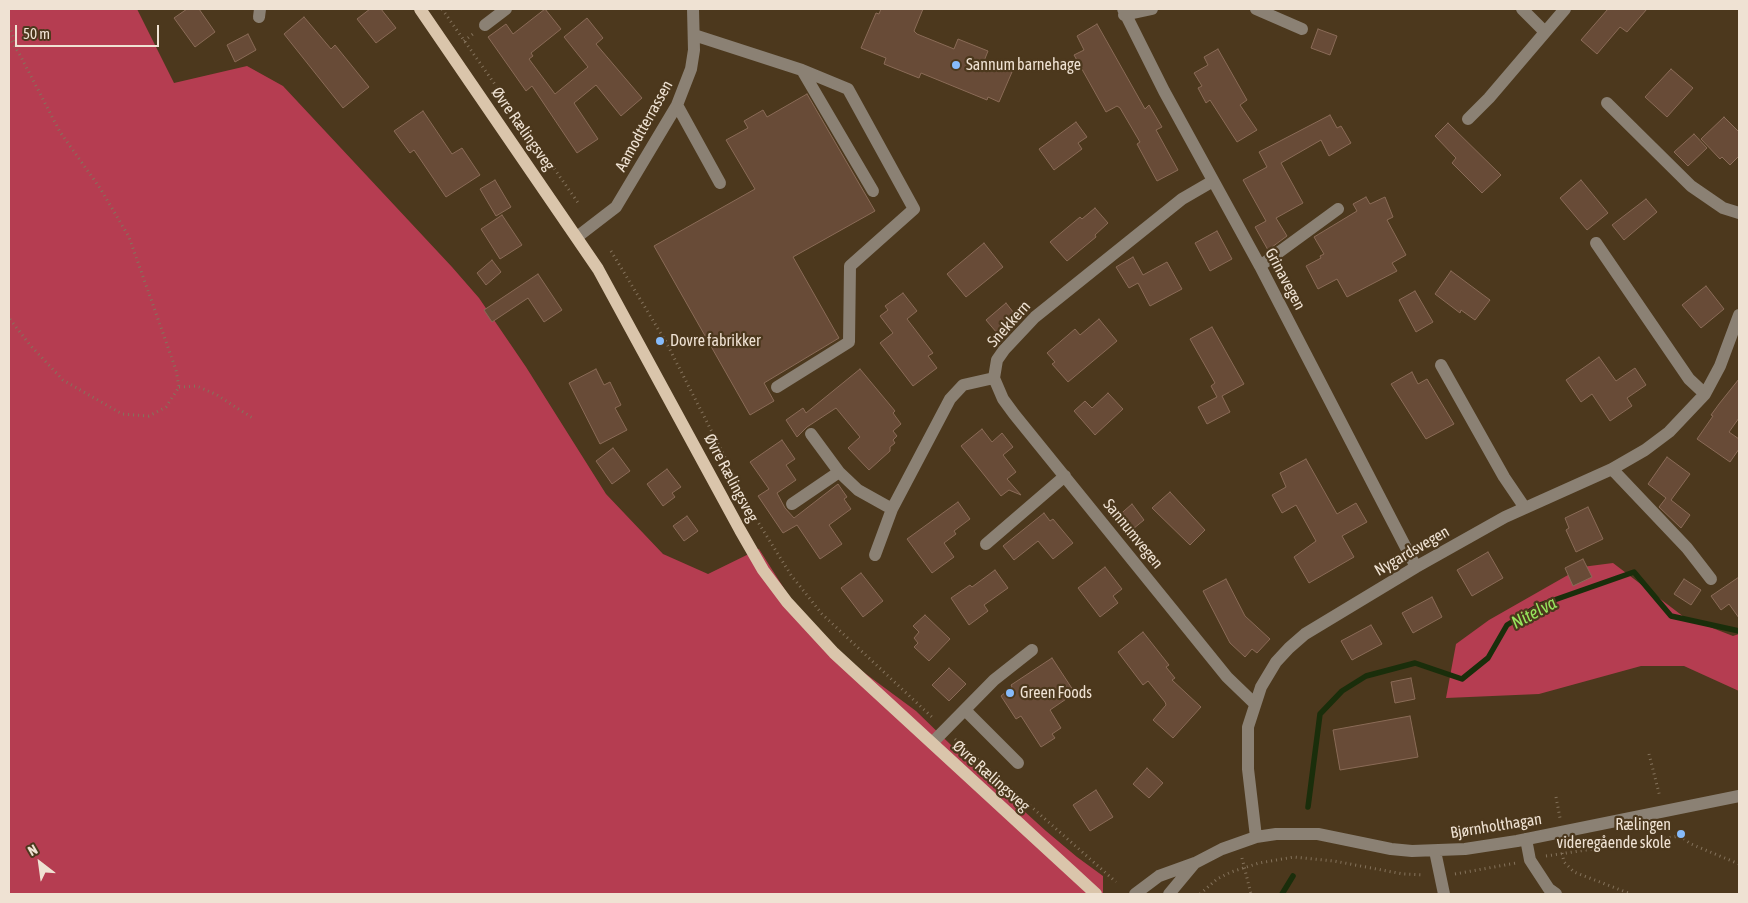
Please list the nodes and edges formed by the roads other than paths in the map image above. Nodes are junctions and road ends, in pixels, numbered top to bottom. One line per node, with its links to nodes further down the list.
1 (420, 9): 22 (main road, Øvre Rælingsveg)
2 (506, 9): 9 (street)
3 (693, 9): 12 (street, Aamodtterrassen)
4 (1152, 9): 8 (street)
5 (1256, 9): 10 (street)
6 (1522, 9): 11 (street)
7 (1564, 9): 11 (street)
8 (1124, 12): 17 (street, Grinavegen)
9 (485, 25)
10 (1302, 29)
11 (1545, 32): 16 (street)
12 (694, 35): 13 (street); 15 (street, Aamodtterrassen)
13 (802, 70): 19 (street); 28 (street)
14 (1607, 103): 21 (street)
15 (677, 105): 18 (street); 22 (street, Aamodtterrassen)
16 (1468, 119)
17 (1213, 181): 24 (street, Grinavegen); 27 (street, Snekkern)
18 (720, 183)
19 (873, 191)
20 (1338, 209): 24 (street)
21 (1739, 213)
22 (577, 237): 44 (main road, Øvre Rælingsveg)
23 (1596, 242): 29 (street)
24 (1260, 266): 39 (street, Grinavegen)
25 (1739, 315): 29 (street, Nygardsvegen)
26 (1441, 365): 35 (street)
27 (994, 378): 33 (street, Sannumvegen); 36 (street)
28 (777, 387)
29 (1705, 394): 31 (street, Nygardsvegen)
30 (811, 434): 32 (street)
31 (1612, 469): 35 (street, Nygardsvegen); 40 (street)
32 (839, 472): 34 (street); 36 (street)
33 (1065, 476): 37 (street); 42 (street, Sannumvegen)
34 (792, 504)
35 (1525, 508): 39 (street, Nygardsvegen)
36 (892, 509): 38 (street)
37 (986, 544)
38 (875, 555)
39 (1416, 567): 42 (street, Nygardsvegen)
40 (1711, 579)
41 (1032, 650): 43 (street)
42 (1254, 704): 47 (street, Nygardsvegen)
43 (964, 710): 44 (street); 45 (street)
44 (932, 743): 51 (main road, Øvre Rælingsveg)
45 (1018, 763)
46 (1739, 796): 48 (street, Bjørnholthagan)
47 (1256, 837): 49 (street, Bjørnholthagan); 50 (street)
48 (1526, 839): 49 (street, Bjørnholthagan); 55 (street)
49 (1434, 851): 54 (street)
50 (1195, 862): 52 (street); 53 (street)
51 (1096, 894)
52 (1135, 894)
53 (1169, 894)
54 (1444, 894)
55 (1556, 894)

